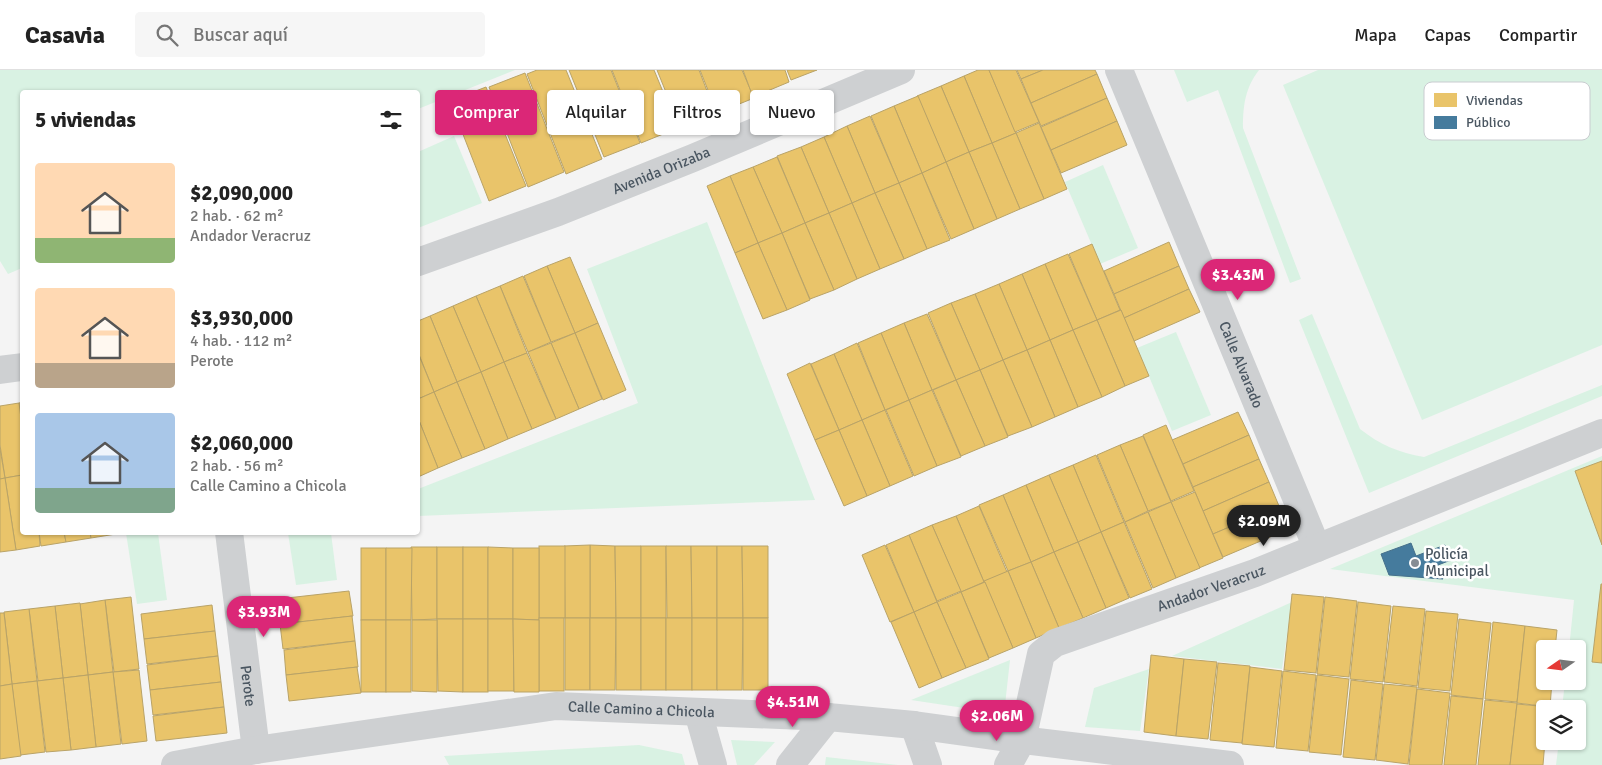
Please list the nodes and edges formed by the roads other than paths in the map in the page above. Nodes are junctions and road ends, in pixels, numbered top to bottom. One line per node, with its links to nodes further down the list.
1 (901, 70): 3 (street, Avenida Orizaba)
2 (1119, 70): 8 (street, Calle Alvarado)
3 (420, 261)
4 (20, 366): 5 (street)
5 (0, 370)
6 (1602, 433): 8 (street, Andador Veracruz)
7 (229, 535): 13 (street, Perote)
8 (1317, 548): 12 (street, Andador Veracruz)
9 (698, 712): 10 (street, Calle Camino a Chicola); 13 (street, Calle Camino a Chicola); 15 (street)
10 (828, 717): 11 (street, Calle Camino a Chicola); 16 (street)
11 (914, 724): 12 (street, Calle Camino a Chicola); 17 (street)
12 (1022, 740): 18 (street, Andador Veracruz); 19 (street, Calle Camino a Chicola)
13 (256, 750): 14 (street, Calle Camino a Chicola)
14 (175, 765)
15 (713, 765)
16 (790, 765)
17 (928, 765)
18 (1008, 765)
19 (1230, 765)

